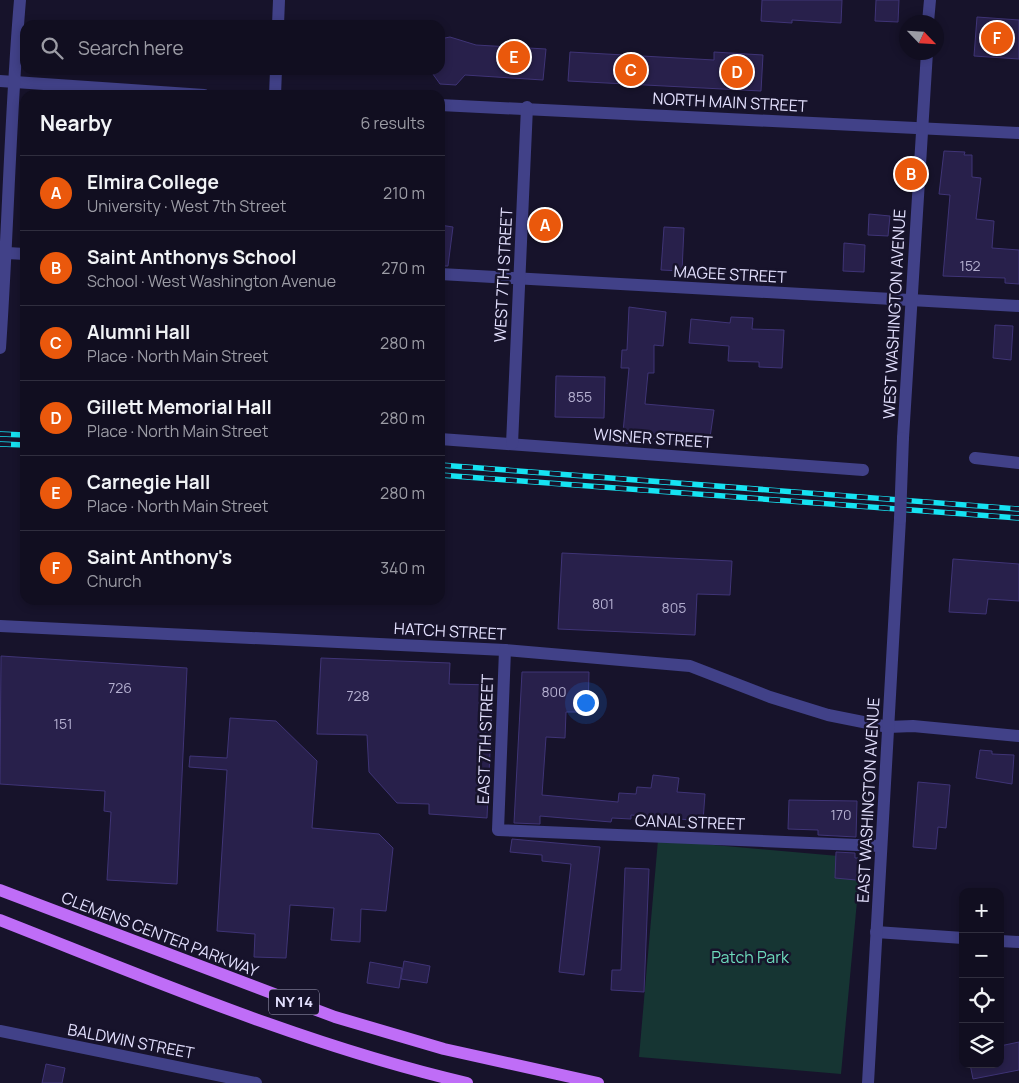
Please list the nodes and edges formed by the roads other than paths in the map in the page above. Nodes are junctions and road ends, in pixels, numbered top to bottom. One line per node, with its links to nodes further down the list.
1 (20, 0): 8 (street)
2 (280, 0): 5 (street)
3 (930, 0): 4 (street)
4 (929, 15)
5 (278, 20)
6 (926, 60): 13 (street, WEST WASHINGTON AVENUE)
7 (276, 75): 10 (street)
8 (6, 81): 9 (street); 15 (street)
9 (133, 90)
10 (275, 90)
11 (445, 105): 12 (street, NORTH MAIN STREET)
12 (527, 108): 13 (street, NORTH MAIN STREET); 18 (street, WEST 7TH STREET)
13 (922, 129): 14 (street, NORTH MAIN STREET); 19 (street, WEST WASHINGTON AVENUE)
14 (1019, 133)
15 (7, 253): 16 (street); 21 (street)
16 (20, 254)
17 (445, 274): 18 (street, MAGEE STREET)
18 (520, 278): 19 (street, MAGEE STREET); 23 (street, WEST 7TH STREET)
19 (910, 301): 20 (street, MAGEE STREET); 27 (street, WEST WASHINGTON AVENUE, bridge)
20 (1019, 306)
21 (0, 348)
22 (445, 439): 23 (street, WISNER STREET)
23 (512, 444): 26 (street, WISNER STREET)
24 (975, 458): 25 (street)
25 (1019, 462)
26 (863, 470)
27 (900, 518): 30 (street, EAST WASHINGTON AVENUE)
28 (0, 626): 29 (street, HATCH STREET)
29 (505, 650): 30 (street, HATCH STREET); 32 (street, EAST 7TH STREET)
30 (888, 727): 31 (street, HATCH STREET); 33 (street, EAST WASHINGTON AVENUE)
31 (1019, 736)
32 (498, 830): 33 (street, CANAL STREET)
33 (881, 846): 36 (street, EAST WASHINGTON AVENUE)
34 (0, 890): 43 (main road, CLEMENS CENTER PARKWAY / NY 14)
35 (0, 920): 42 (main road, NY 14)
36 (876, 932): 37 (street); 44 (street, EAST WASHINGTON AVENUE)
37 (959, 938)
38 (1004, 941): 39 (street)
39 (1019, 942)
40 (0, 1031): 41 (street, BALDWIN STREET)
41 (256, 1083)
42 (467, 1083)
43 (598, 1083)
44 (868, 1083)

